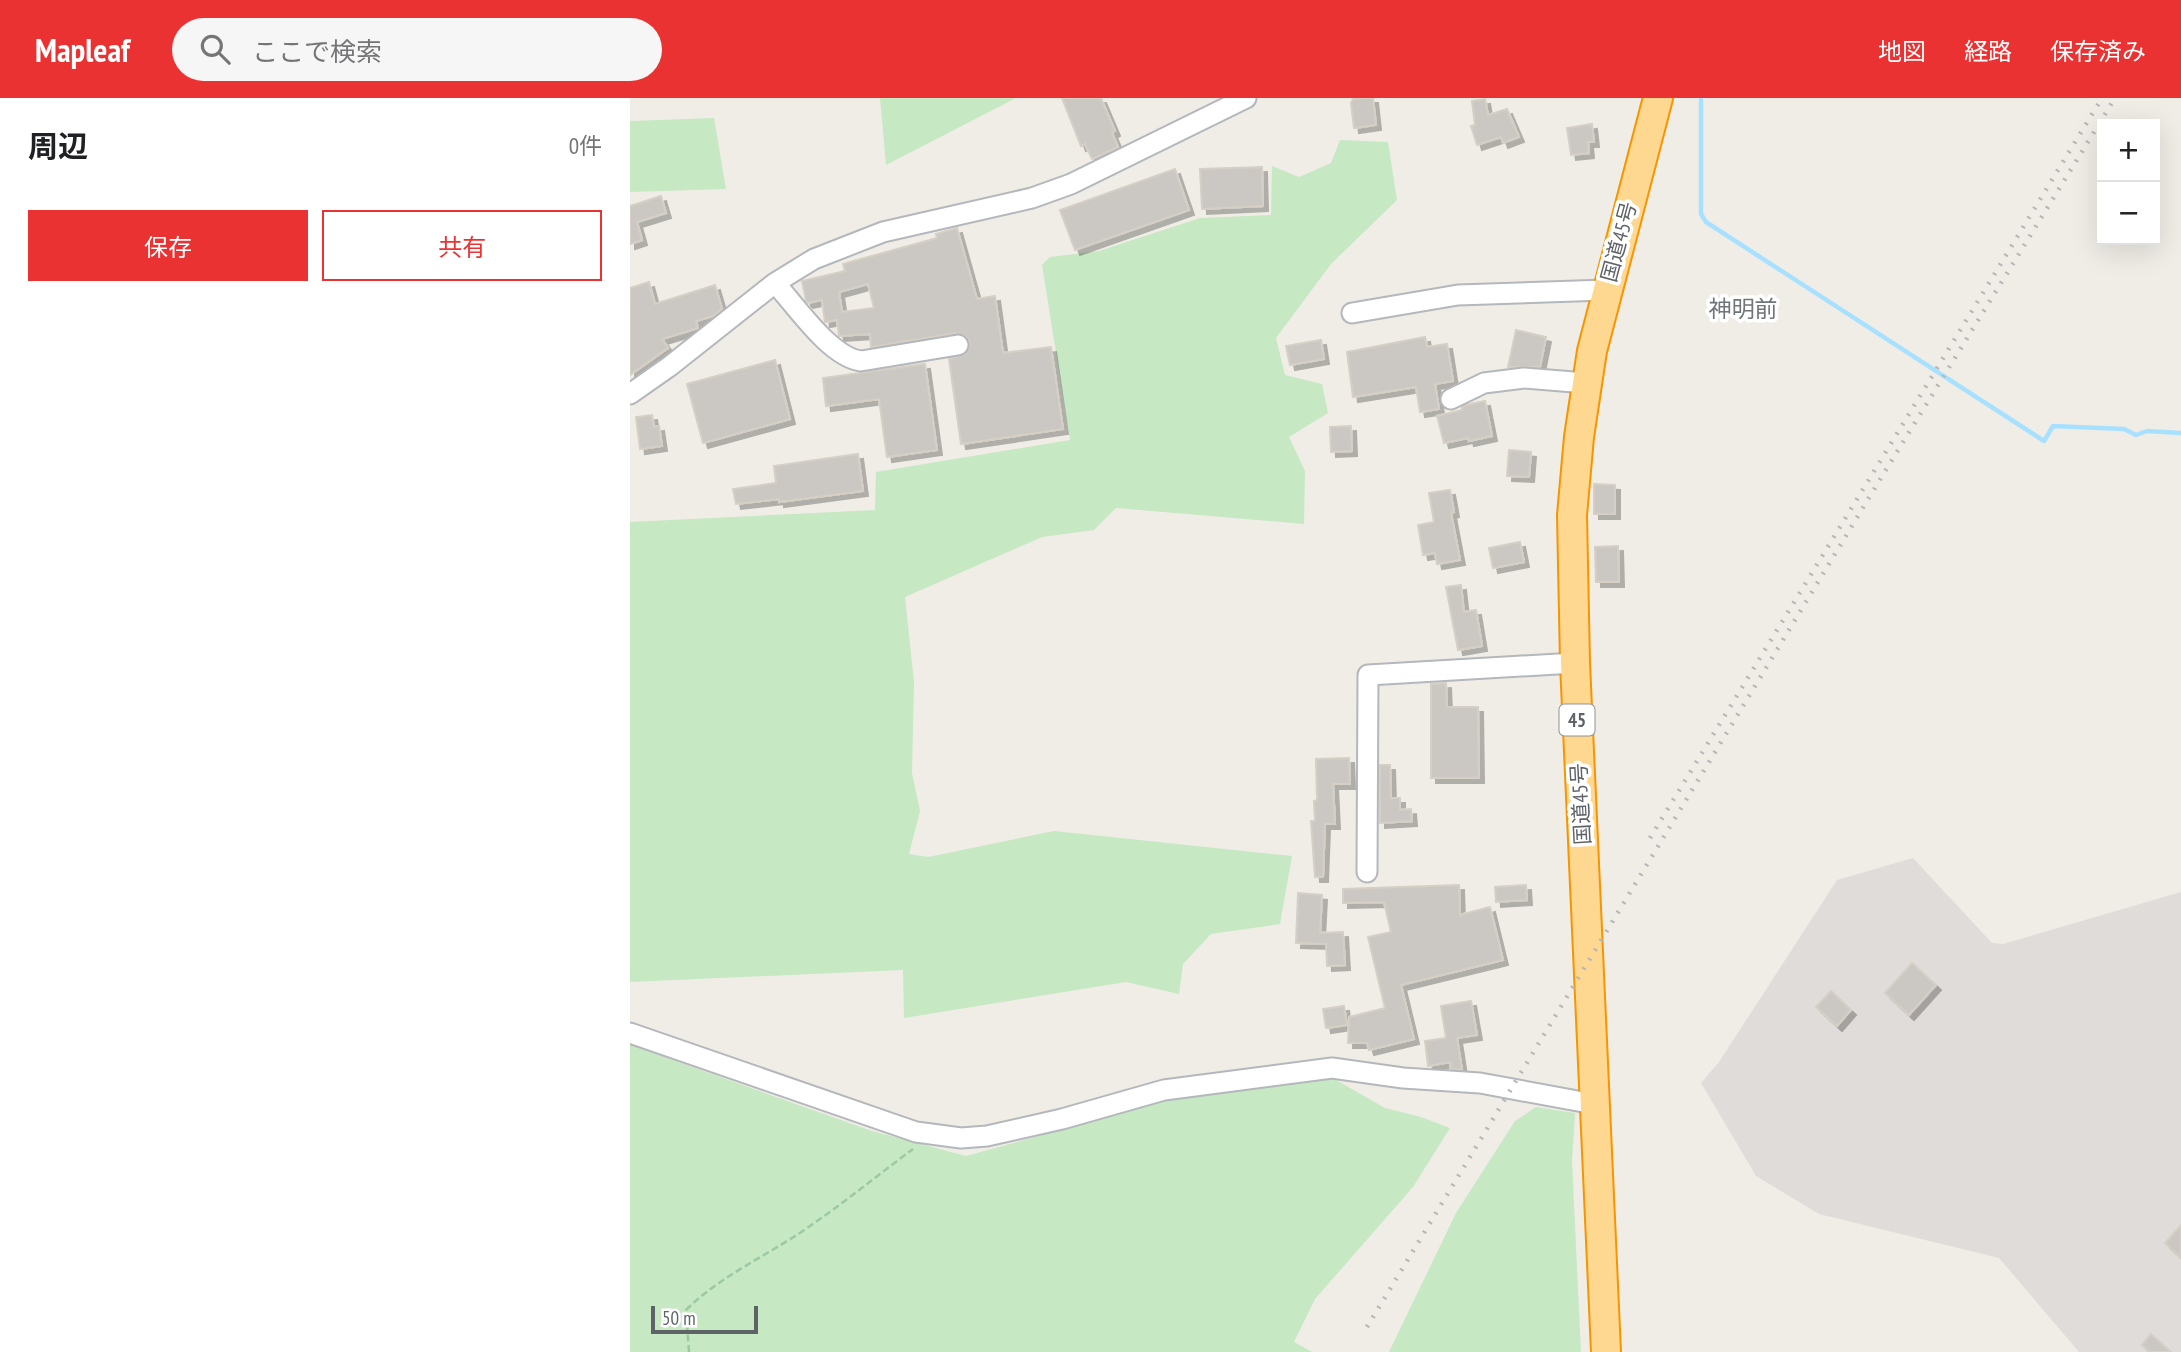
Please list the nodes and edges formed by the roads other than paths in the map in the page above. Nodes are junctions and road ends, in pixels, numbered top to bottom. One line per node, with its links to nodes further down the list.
1 (1247, 98): 3 (street)
2 (1658, 98): 4 (highway, 国道45号 / 45)
3 (775, 283): 6 (street); 8 (street)
4 (1606, 290): 5 (street); 7 (highway, 国道45号 / 45)
5 (1352, 313)
6 (958, 345)
7 (1586, 383): 9 (street); 10 (highway, 国道45号 / 45)
8 (630, 394)
9 (1451, 400)
10 (1574, 663): 11 (street); 13 (highway, 国道45号 / 45)
11 (1367, 872)
12 (630, 1032): 13 (street)
13 (1594, 1104): 14 (highway, 国道45号 / 45)
14 (1606, 1352)

